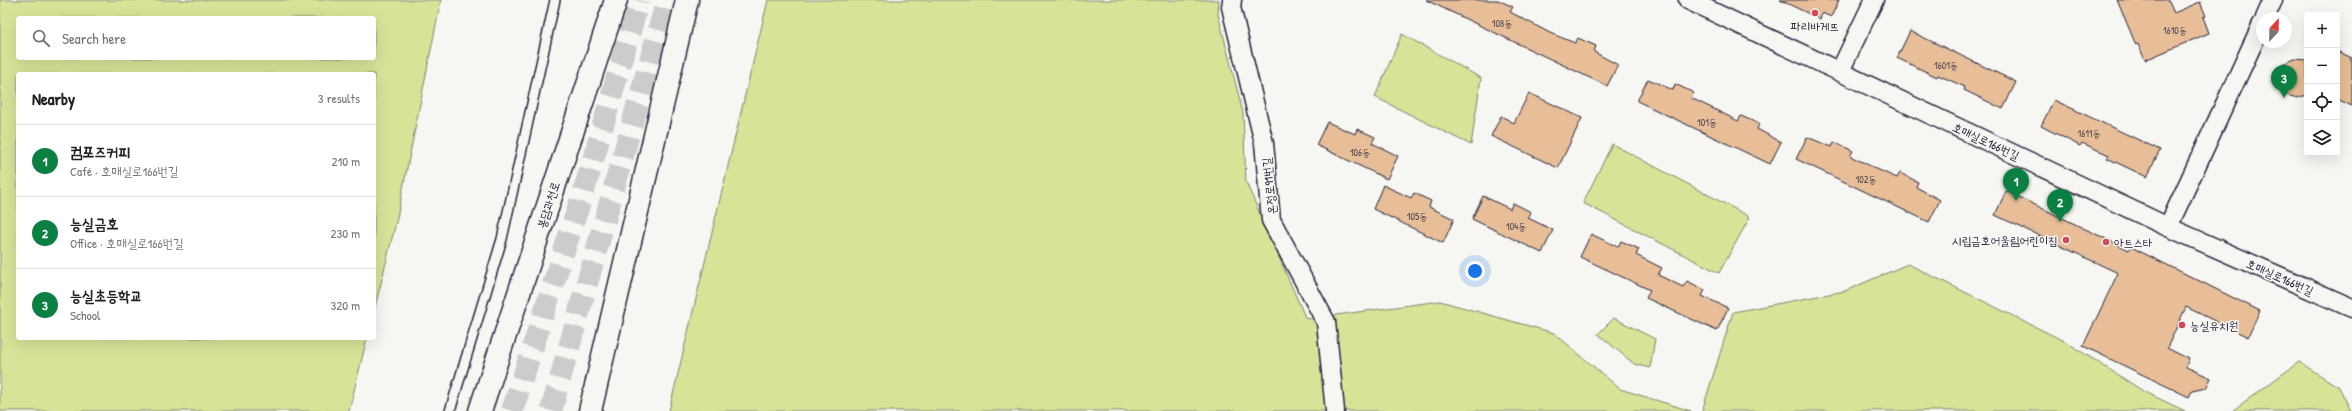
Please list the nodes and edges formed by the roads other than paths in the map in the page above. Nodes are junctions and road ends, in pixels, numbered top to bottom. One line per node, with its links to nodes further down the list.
1 (555, 0): 13 (lane)
2 (616, 0): 14 (highway, 봉담과천로)
3 (687, 0): 15 (highway)
4 (1232, 0): 16 (street, 온정로91번길)
5 (1688, 0): 10 (street, 호매실로166번길)
6 (1874, 0): 10 (street)
7 (2273, 0): 8 (street)
8 (2268, 12)
9 (2256, 37): 11 (street)
10 (1840, 71): 11 (street, 호매실로166번길)
11 (2168, 227): 12 (street, 호매실로166번길)
12 (2352, 308)
13 (450, 411)
14 (480, 411)
15 (590, 411)
16 (1335, 411)

